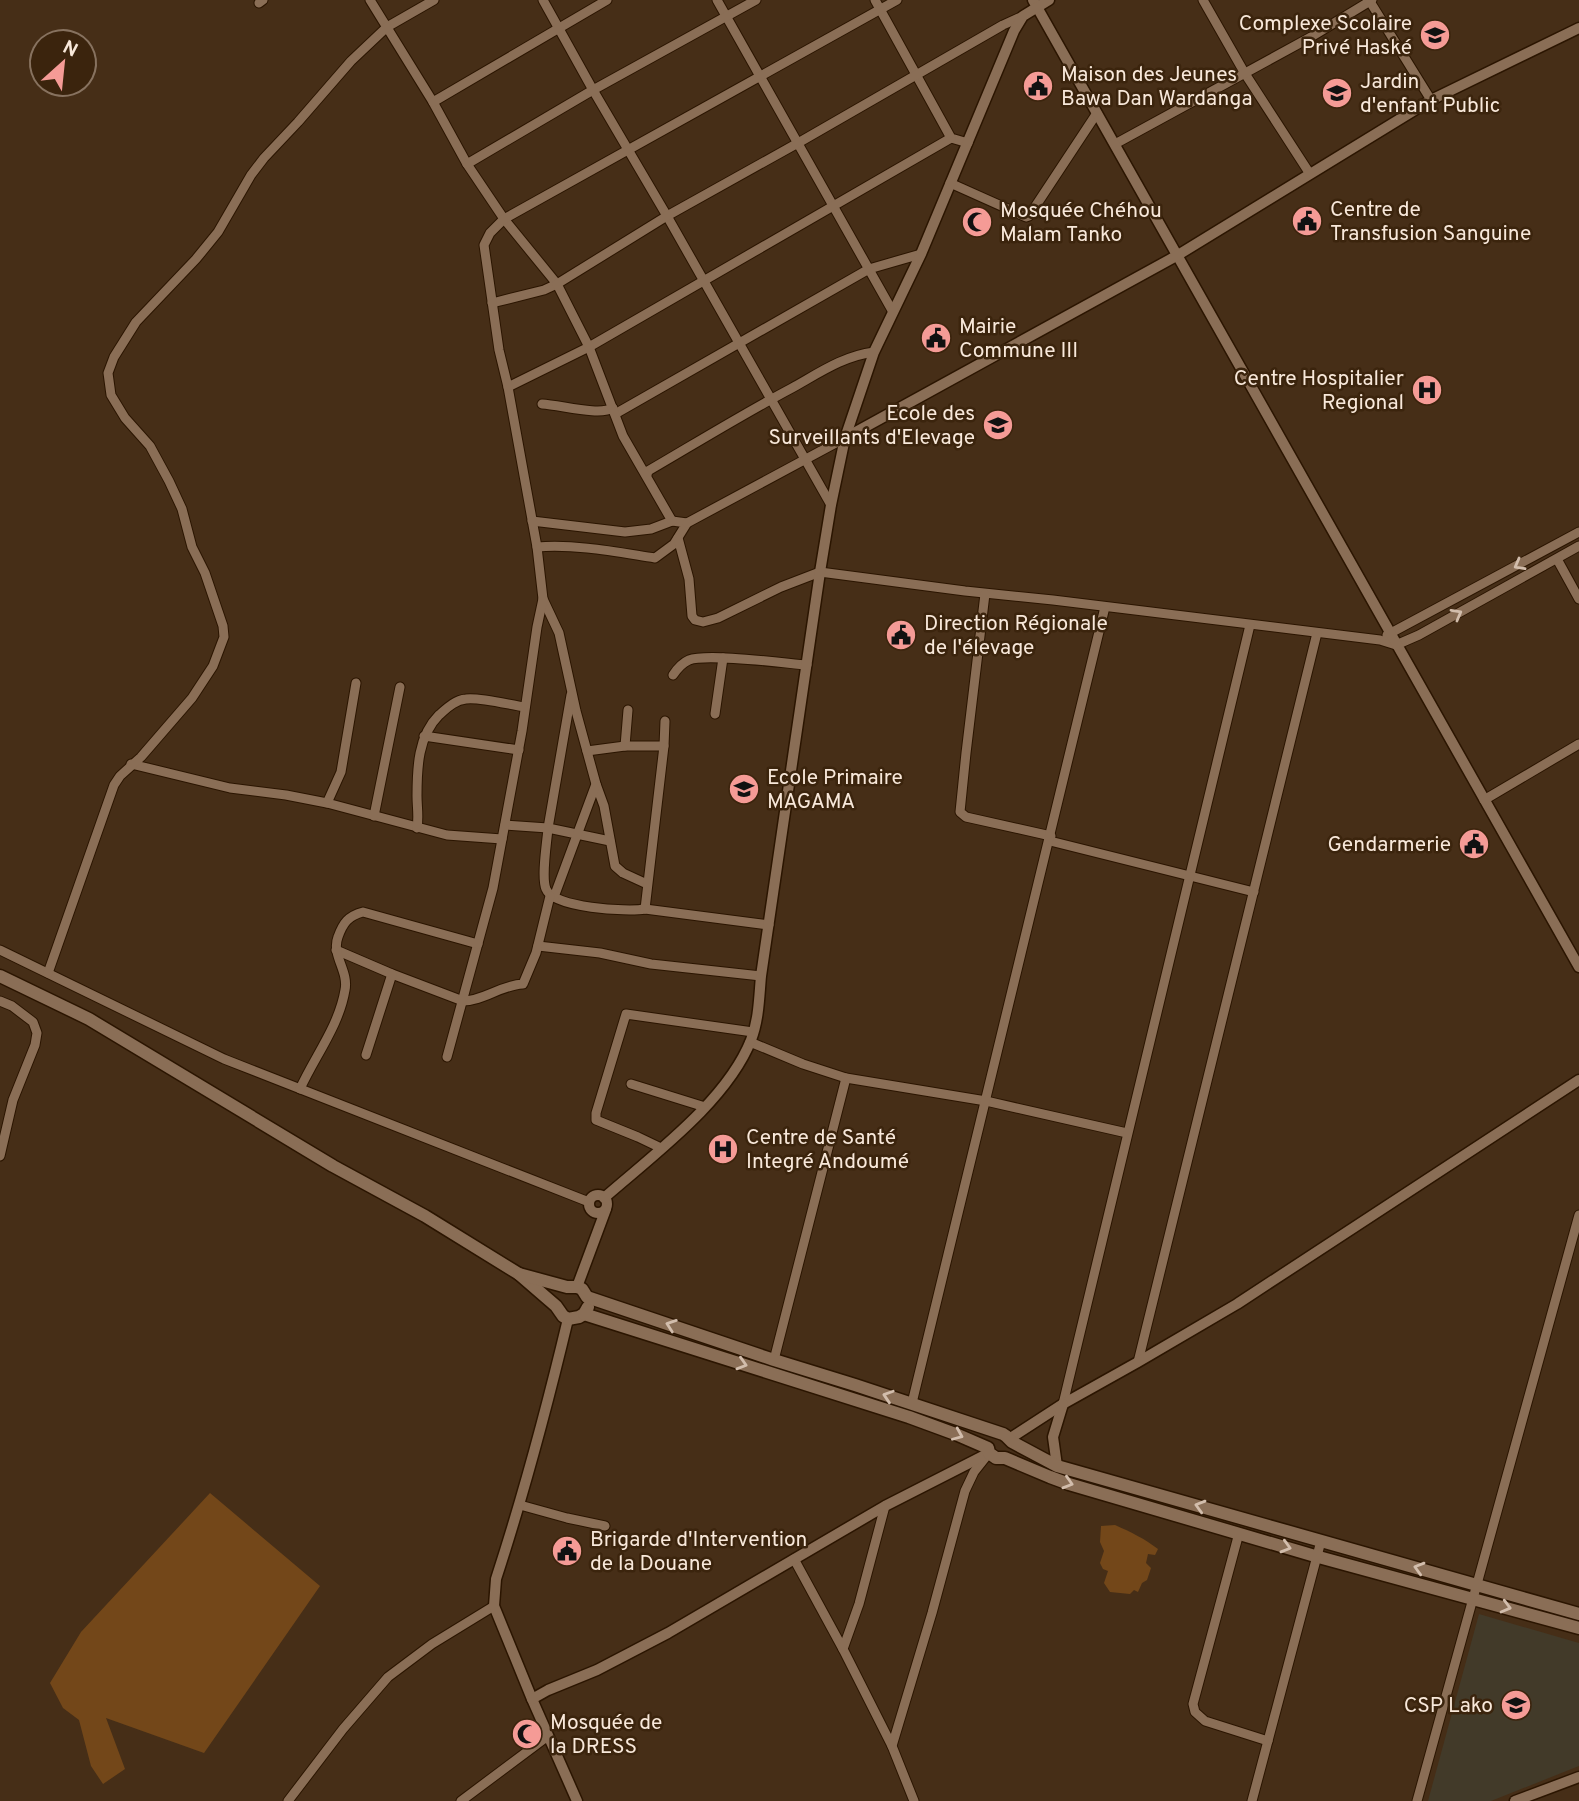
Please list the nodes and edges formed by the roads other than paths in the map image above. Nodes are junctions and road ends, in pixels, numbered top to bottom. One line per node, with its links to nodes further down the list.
1 (370, 0): 16 (street)
2 (433, 0): 16 (street)
3 (543, 0): 17 (street)
4 (607, 0): 17 (street)
5 (717, 0): 15 (street)
6 (756, 0): 15 (street)
7 (875, 0): 13 (street)
8 (897, 0): 13 (street)
9 (1049, 0): 12 (street)
10 (1203, 0): 19 (street)
11 (1370, 0): 19 (street); 23 (street)
12 (1035, 4): 14 (street); 25 (street)
13 (880, 10): 20 (street); 21 (street)
14 (1023, 16): 20 (street); 28 (street)
15 (726, 17): 21 (street); 22 (street)
16 (387, 27): 24 (street); 88 (street)
17 (559, 27): 22 (street); 24 (street)
18 (1579, 28): 23 (street)
19 (1244, 72): 29 (street); 32 (street)
20 (917, 75): 26 (street); 27 (street)
21 (760, 76): 27 (street); 30 (street)
22 (593, 90): 30 (street); 31 (street)
23 (1431, 100): 32 (street)
24 (433, 103): 31 (street)
25 (1097, 113): 29 (street); 33 (street)
26 (951, 138): 28 (street); 34 (street)
27 (798, 143): 34 (street); 35 (street)
28 (968, 143): 33 (street)
29 (1115, 144): 38 (street)
30 (628, 150): 35 (street); 36 (street)
31 (467, 164): 36 (street)
32 (1310, 174): 38 (street)
33 (950, 184): 37 (street)
34 (833, 206): 39 (street); 40 (street)
35 (667, 216): 40 (street); 41 (street)
36 (504, 219): 41 (street); 42 (street)
37 (921, 254): 39 (street); 43 (street)
38 (1178, 255): 51 (street); 70 (street)
39 (869, 269): 43 (street); 44 (street)
40 (704, 281): 44 (street); 45 (street)
41 (557, 284): 42 (street); 45 (street)
42 (492, 303): 47 (street)
43 (893, 312): 46 (street)
44 (739, 343): 48 (street); 50 (street)
45 (589, 347): 47 (street); 50 (street)
46 (874, 352): 48 (street); 51 (street)
47 (508, 387): 55 (street)
48 (770, 399): 52 (street); 53 (street)
49 (542, 404): 50 (street)
50 (614, 411): 53 (street)
51 (845, 438): 52 (street); 54 (street)
52 (805, 460): 54 (street); 57 (street)
53 (647, 475): 56 (street)
54 (831, 505): 63 (street)
55 (532, 521): 56 (street); 61 (street)
56 (672, 521): 57 (street)
57 (687, 523): 59 (street)
58 (1579, 531): 70 (street, one-way to 70)
59 (678, 538): 61 (street); 63 (street)
60 (1579, 546): 62 (street)
61 (537, 547): 65 (street)
62 (1557, 559): 66 (street); 71 (street, one-way to 62)
63 (820, 572): 64 (street); 73 (street)
64 (985, 594): 67 (street); 98 (street)
65 (543, 599): 77 (street); 78 (street)
66 (1579, 599)
67 (1105, 607): 68 (street); 98 (street)
68 (1250, 625): 69 (street); 100 (street)
69 (1317, 634): 70 (street); 102 (street)
70 (1384, 637): 71 (street)
71 (1396, 645): 90 (street)
72 (723, 658): 73 (street); 74 (street); 80 (street)
73 (807, 665): 105 (street)
74 (673, 675)
75 (356, 683): 91 (street)
76 (400, 687): 92 (street)
77 (571, 691): 87 (street); 95 (street)
78 (525, 707): 82 (street); 86 (street)
79 (628, 710): 84 (street)
80 (715, 714)
81 (665, 721): 85 (street)
82 (424, 736): 86 (street); 94 (street)
83 (1579, 744): 90 (street)
84 (625, 746): 85 (street); 87 (street)
85 (664, 746): 101 (street)
86 (519, 750): 93 (street)
87 (587, 751): 89 (street)
88 (131, 764): 91 (street); 111 (street)
89 (596, 784): 96 (street); 99 (street)
90 (1484, 800): 110 (street)
91 (327, 803): 92 (street)
92 (374, 816): 94 (street)
93 (505, 825): 95 (street); 97 (street)
94 (417, 828): 97 (street)
95 (548, 828): 96 (street); 103 (street)
96 (577, 834): 99 (street); 103 (street)
97 (502, 839): 106 (street)
98 (1051, 839): 100 (street); 124 (street)
99 (610, 841): 101 (street)
100 (1191, 876): 102 (street); 126 (street)
101 (647, 884): 104 (street)
102 (1254, 892): 139 (street)
103 (552, 896): 104 (street); 107 (street)
104 (645, 909): 105 (street)
105 (769, 925): 114 (street)
106 (478, 944): 109 (street); 116 (street)
107 (538, 946): 114 (street); 116 (street)
108 (0, 950): 111 (street)
109 (336, 950): 112 (street); 123 (street)
110 (1579, 968)
111 (48, 973): 123 (street)
112 (392, 974): 116 (street); 118 (street)
113 (0, 976): 133 (main road)
114 (761, 976): 117 (street)
115 (0, 1001): 128 (street)
116 (463, 1001): 119 (street)
117 (752, 1037): 120 (street); 125 (street); 127 (street)
118 (366, 1055)
119 (447, 1057)
120 (846, 1078): 124 (street); 138 (street)
121 (1579, 1080): 139 (street)
122 (631, 1084): 125 (street)
123 (300, 1089): 130 (street)
124 (986, 1101): 126 (street); 140 (street)
125 (705, 1107): 127 (street)
126 (1127, 1133): 141 (street)
127 (661, 1149): 129 (street)
128 (0, 1156)
129 (605, 1203): 130 (street); 130 (street); 132 (street)
130 (591, 1207): 132 (street)
131 (1579, 1216): 153 (street)
132 (596, 1239): 134 (street)
133 (519, 1274): 134 (main road); 135 (main road)
134 (577, 1290): 135 (main road); 136 (main road); 138 (main road, one-way to 134)
135 (556, 1306): 137 (main road)
136 (584, 1314): 137 (main road); 143 (main road, one-way to 143)
137 (568, 1319): 146 (street)
138 (774, 1360): 140 (main road, one-way to 138)
139 (1138, 1362): 141 (street)
140 (912, 1404): 142 (main road)
141 (1063, 1404): 142 (street); 145 (street)
142 (1006, 1438): 143 (main road); 144 (main road); 145 (main road)
143 (988, 1451): 144 (main road); 147 (street); 162 (street)
144 (1004, 1458): 149 (main road, one-way to 149)
145 (1057, 1465): 150 (main road, one-way to 145)
146 (520, 1505): 148 (street); 155 (street)
147 (885, 1506): 152 (street); 158 (street)
148 (605, 1526)
149 (1239, 1533): 151 (main road, one-way to 151); 161 (street)
150 (1321, 1541): 151 (street); 153 (main road, one-way to 150)
151 (1315, 1556): 154 (main road); 161 (street)
152 (794, 1559): 158 (street); 159 (street)
153 (1477, 1585): 154 (street); 156 (main road)
154 (1473, 1598): 157 (main road, one-way to 157); 169 (street)
155 (494, 1606): 159 (street); 164 (street)
156 (1579, 1614)
157 (1579, 1628)
158 (844, 1649): 162 (street)
159 (532, 1699): 160 (street)
160 (548, 1736): 165 (street); 166 (street)
161 (1268, 1741): 168 (street)
162 (892, 1746): 167 (street)
163 (1579, 1777): 170 (street)
164 (288, 1801)
165 (461, 1801)
166 (577, 1801)
167 (914, 1801)
168 (1252, 1801)
169 (1417, 1801)
170 (1515, 1801)

